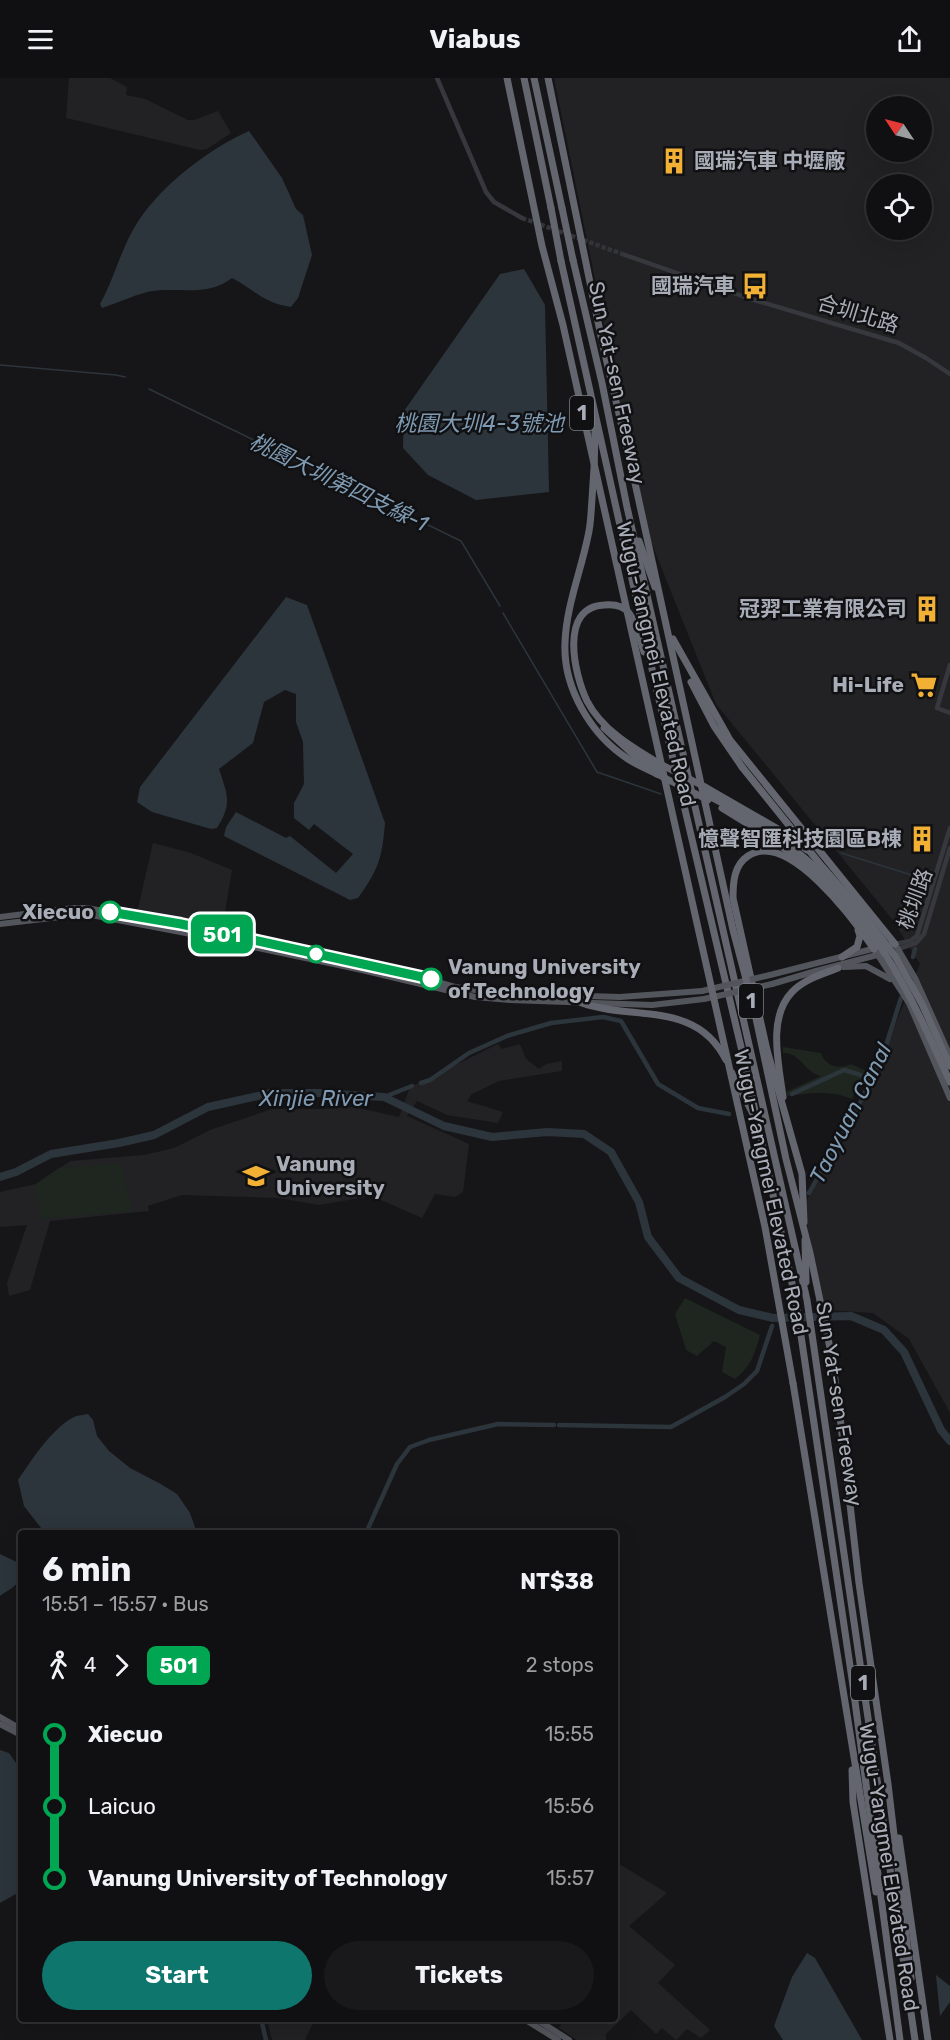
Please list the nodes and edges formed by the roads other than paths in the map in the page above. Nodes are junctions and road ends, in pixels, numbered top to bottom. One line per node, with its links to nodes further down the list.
1 (437, 78): 6 (street)
2 (507, 78): 46 (highway, Wugu-Yangmei Elevated Road / 1, bridge)
3 (524, 78): 9 (highway, Sun Yat-sen Freeway / 1, bridge)
4 (534, 78): 10 (highway, Sun Yat-sen Freeway / 1, bridge)
5 (548, 78): 47 (highway, Wugu-Yangmei Elevated Road / 1, bridge)
6 (522, 218)
7 (625, 255): 8 (street, 合圳北路)
8 (950, 374)
9 (595, 416): 13 (highway, Sun Yat-sen Freeway / 1); 15 (highway)
10 (627, 507): 11 (highway); 41 (highway, Sun Yat-sen Freeway / 1)
11 (673, 639): 20 (highway); 36 (highway, bridge)
12 (950, 665): 14 (street)
13 (657, 691): 15 (highway); 40 (highway, Sun Yat-sen Freeway / 1)
14 (950, 713)
15 (659, 770): 16 (highway, bridge); 16 (highway, bridge)
16 (706, 794): 19 (highway); 20 (highway); 37 (highway, bridge)
17 (950, 828): 26 (street, 桃圳路)
18 (950, 848): 26 (street, 桃圳路)
19 (801, 853): 21 (highway); 27 (highway)
20 (843, 881): 26 (highway)
21 (830, 892): 24 (highway); 39 (highway)
22 (51, 915): 23 (main road); 25 (main road); 29 (main road, bridge); 33 (main road)
23 (0, 917)
24 (851, 917): 28 (highway); 29 (highway)
25 (0, 924)
26 (897, 946): 27 (main road); 34 (main road)
27 (887, 949): 28 (main road); 34 (main road)
28 (876, 952): 29 (main road); 30 (main road); 32 (main road)
29 (842, 957)
30 (825, 968): 31 (main road); 33 (main road, bridge)
31 (838, 968): 32 (main road); 39 (highway)
32 (893, 981): 38 (main road)
33 (582, 1003): 40 (highway)
34 (936, 1024): 35 (main road)
35 (950, 1056)
36 (950, 1066)
37 (950, 1082)
38 (950, 1098)
39 (785, 1115): 41 (highway)
40 (758, 1124): 53 (highway, Sun Yat-sen Freeway / 1)
41 (807, 1300): 54 (highway, Sun Yat-sen Freeway / 1)
42 (0, 1717): 44 (main road)
43 (0, 1724): 45 (main road)
44 (18, 1727)
45 (18, 1733)
46 (852, 1744): 52 (highway); 53 (highway, Wugu-Yangmei Elevated Road / 1)
47 (888, 1784): 54 (highway, Wugu-Yangmei Elevated Road / 1); 55 (highway)
48 (529, 2022): 50 (main road)
49 (541, 2022): 51 (main road)
50 (558, 2040)
51 (568, 2040)
52 (890, 2040)
53 (900, 2040)
54 (916, 2040)
55 (928, 2040)

